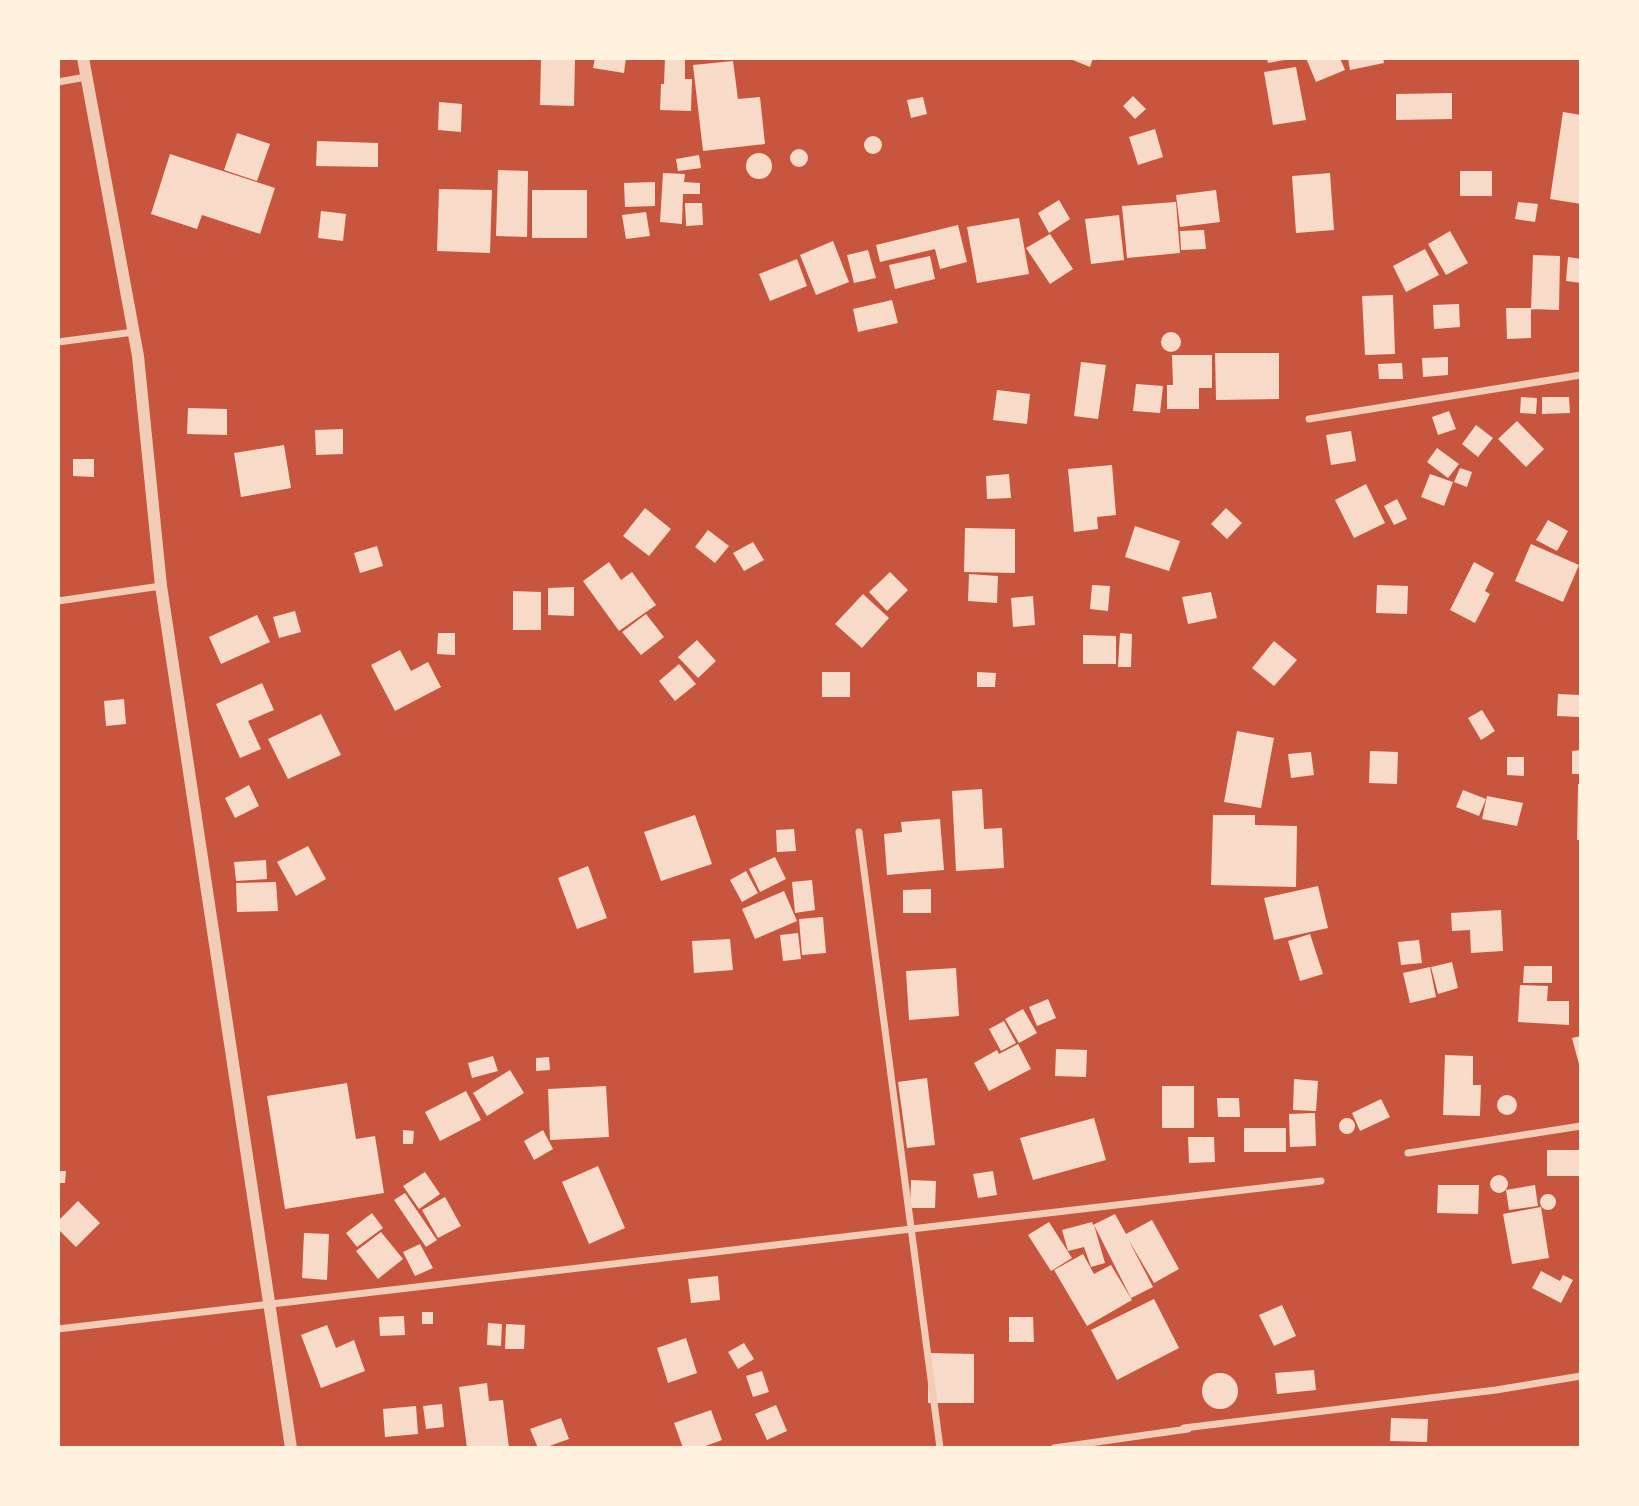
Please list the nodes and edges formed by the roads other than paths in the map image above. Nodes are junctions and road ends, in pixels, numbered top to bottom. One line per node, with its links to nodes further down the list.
1 (83, 58): 2 (street)
2 (86, 77): 3 (street); 4 (street)
3 (58, 82)
4 (134, 332): 5 (street); 8 (street)
5 (58, 342)
6 (1581, 375): 7 (street)
7 (1310, 419)
8 (161, 586): 9 (street); 18 (street)
9 (58, 601)
10 (859, 832): 19 (street)
11 (1581, 1126): 12 (street)
12 (1408, 1153)
13 (1321, 1181): 14 (street)
14 (58, 1329)
15 (1581, 1377): 16 (street)
16 (1236, 1422): 17 (street); 20 (street)
17 (1184, 1428)
18 (291, 1448)
19 (940, 1448)
20 (1054, 1448)

